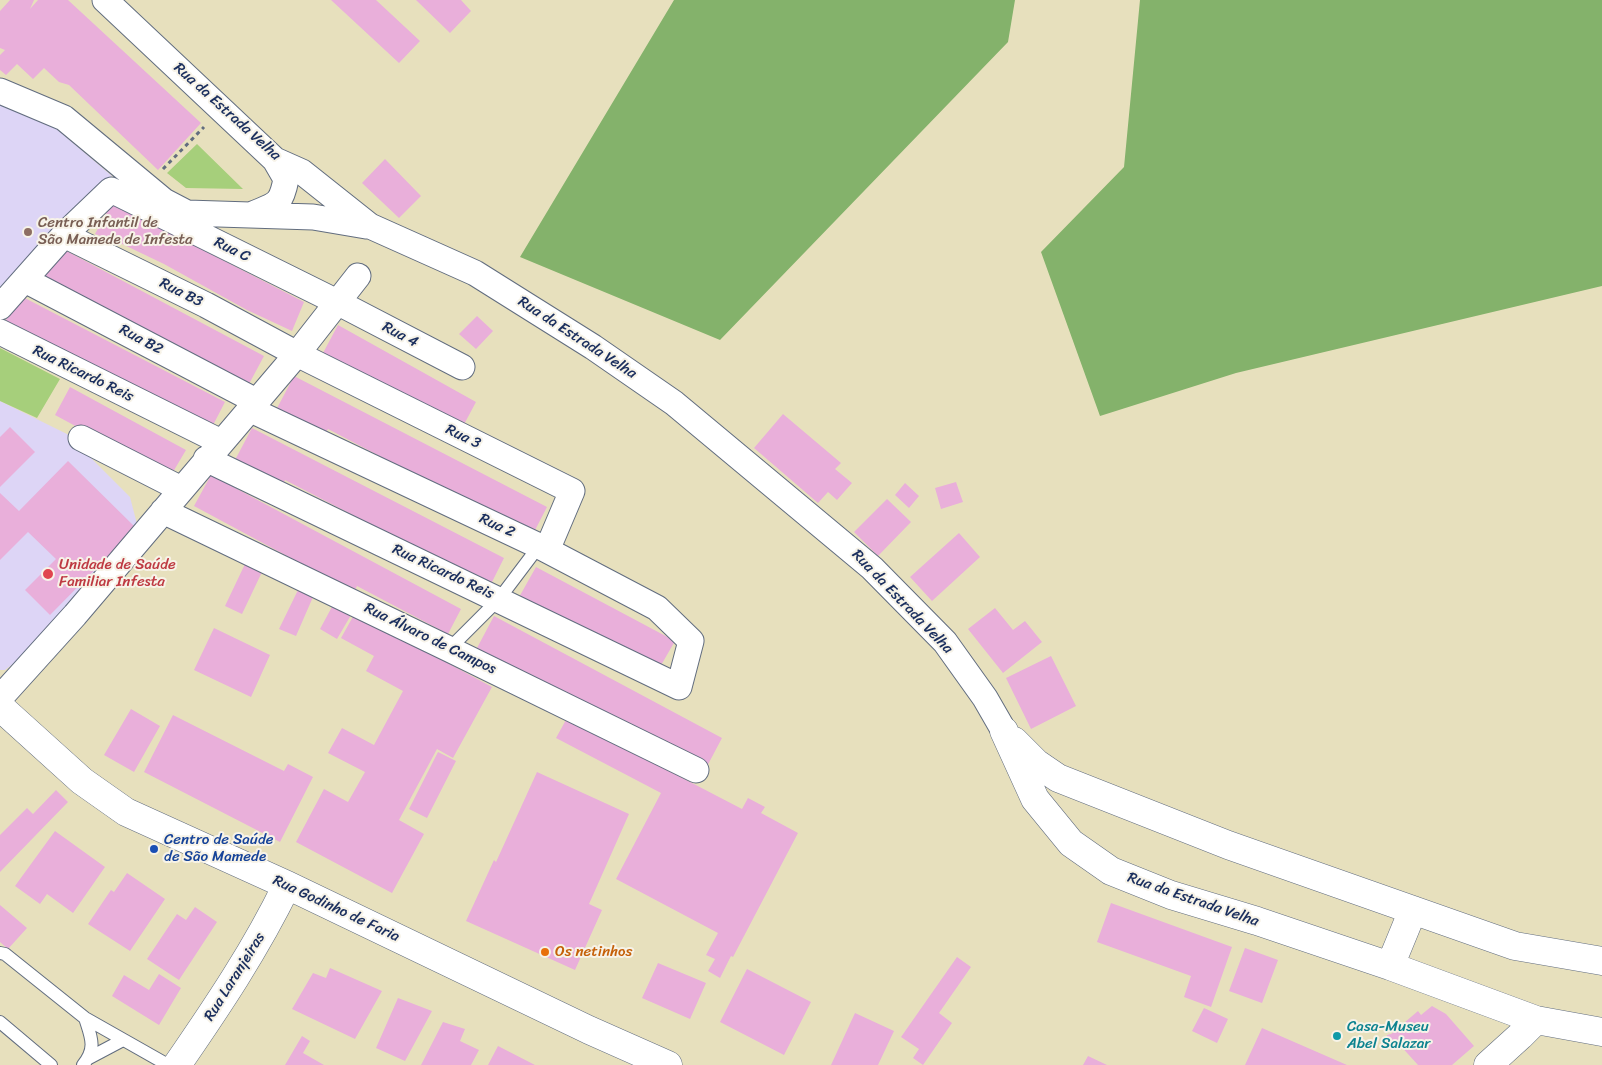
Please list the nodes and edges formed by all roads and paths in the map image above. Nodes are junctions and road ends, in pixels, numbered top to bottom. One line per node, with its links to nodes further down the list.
1 (105, 0): 3 (street, Rua da Estrada Velha)
2 (0, 91): 5 (street)
3 (222, 108): 4 (street, Rua da Estrada Velha); 5 (path)
4 (275, 160): 6 (street); 7 (street, Rua da Estrada Velha)
5 (147, 186): 6 (street)
6 (251, 215): 7 (street)
7 (370, 226): 27 (street, Rua da Estrada Velha)
8 (64, 235): 10 (street, Rua C); 11 (street, Rua C); 14 (street, Rua B3)
9 (358, 276): 11 (street)
10 (24, 280): 12 (street, Rua C); 16 (street, Rua B2)
11 (337, 302): 14 (street); 15 (street, Rua 4)
12 (0, 307)
13 (0, 332): 18 (street, Rua Ricardo Reis)
14 (297, 354): 16 (street); 21 (street, Rua 3)
15 (462, 367)
16 (253, 405): 18 (street); 21 (street, Rua 2)
17 (81, 438): 19 (street)
18 (213, 451): 19 (street); 22 (street, Rua Ricardo Reis)
19 (181, 489): 20 (street)
20 (163, 511): 23 (street, Rua Álvaro de Campos); 25 (street)
21 (543, 548): 22 (lane); 24 (street, Rua 2)
22 (499, 599): 23 (lane); 24 (street, Rua Ricardo Reis)
23 (449, 648): 28 (street, Rua Álvaro de Campos)
24 (679, 687)
25 (0, 698)
26 (0, 707): 29 (street, Rua Godinho de Faria)
27 (1004, 731): 30 (street, Rua da Estrada Velha); 33 (street, Rua da Estrada Velha)
28 (696, 770)
29 (287, 885): 42 (street, Rua Laranjeiras); 43 (street, Rua Godinho de Faria)
30 (1413, 910): 32 (street, Rua da Estrada Velha); 33 (street)
31 (0, 952): 34 (lane)
32 (1595, 955)
33 (1390, 966): 35 (street, Rua da Estrada Velha)
34 (85, 1018): 38 (lane); 39 (lane)
35 (1536, 1020): 37 (street, Rua da Estrada Velha); 44 (street)
36 (0, 1022): 40 (lane)
37 (1602, 1032)
38 (122, 1040): 39 (lane); 41 (lane)
39 (86, 1062)
40 (51, 1065)
41 (168, 1065)
42 (177, 1065)
43 (668, 1065)
44 (1488, 1065)

